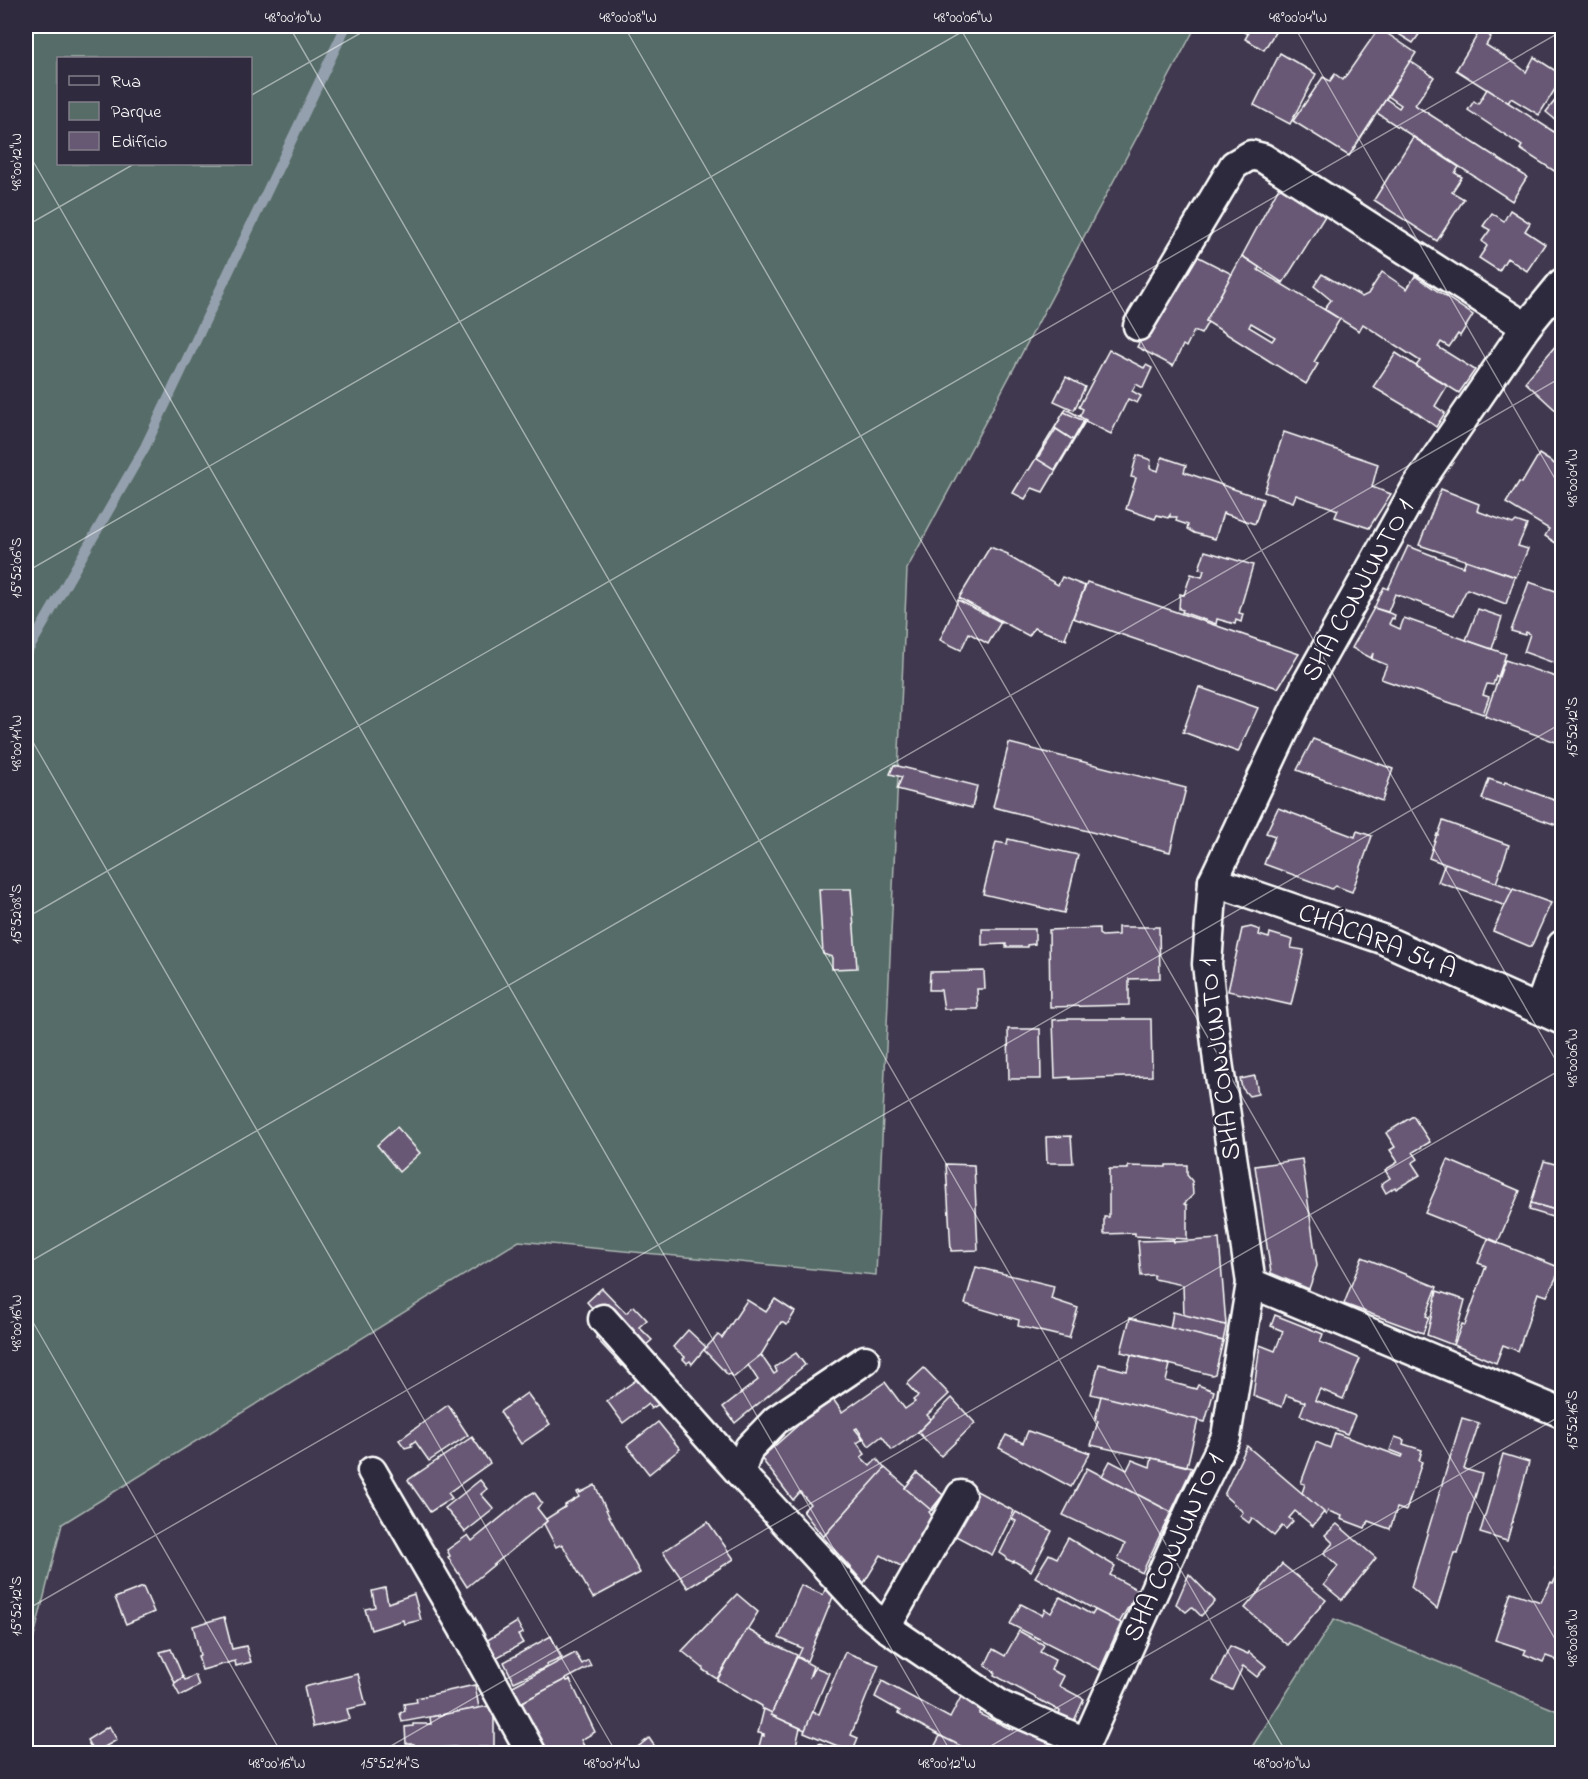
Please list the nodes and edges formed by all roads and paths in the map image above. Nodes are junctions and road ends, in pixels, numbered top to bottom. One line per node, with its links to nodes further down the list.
1 (1563, 283): 3 (street, SHA CONJUNTO 1)
2 (1138, 326): 3 (street)
3 (1526, 327): 4 (street, SHA CONJUNTO 1)
4 (1213, 881): 6 (street, CHÁCARA 54 A); 7 (street, SHA CONJUNTO 1)
5 (1563, 945): 6 (street, CHÁCARA 54 A)
6 (1551, 1015)
7 (1251, 1283): 10 (street); 15 (street, SHA CONJUNTO 1)
8 (603, 1319): 12 (street)
9 (866, 1360): 12 (street)
10 (1563, 1413)
11 (372, 1471): 16 (street)
12 (740, 1473): 14 (street)
13 (961, 1495): 14 (street)
14 (886, 1627): 15 (street)
15 (1083, 1748)
16 (532, 1754)

